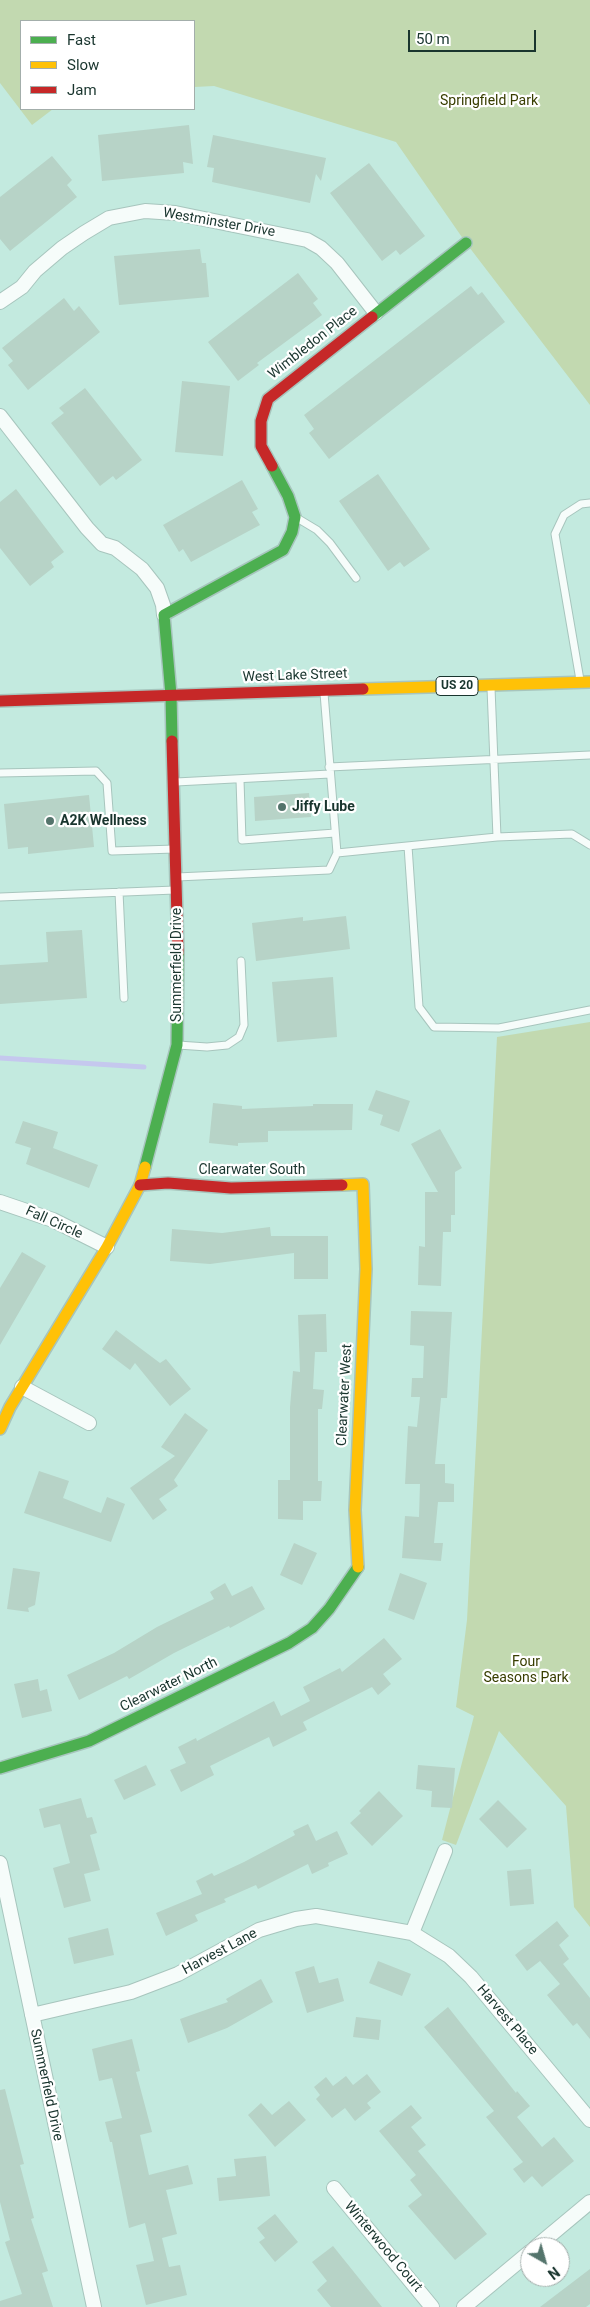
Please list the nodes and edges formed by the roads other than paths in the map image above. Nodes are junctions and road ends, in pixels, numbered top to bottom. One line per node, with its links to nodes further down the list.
1 (466, 243): 3 (street, Wimbledon Place)
2 (0, 302): 3 (street, Westminster Drive)
3 (376, 313): 6 (street, Wimbledon Place)
4 (0, 416): 8 (street)
5 (590, 503): 9 (lane)
6 (295, 516): 7 (lane); 8 (street)
7 (356, 578)
8 (164, 615): 12 (street, Summerfield Drive)
9 (585, 682): 10 (street, West Lake Street / US 20)
10 (491, 685): 11 (street, West Lake Street / US 20); 15 (lane)
11 (324, 691): 12 (street, West Lake Street / US 20); 16 (lane)
12 (171, 696): 13 (street, West Lake Street / US 20); 19 (street, Summerfield Drive)
13 (0, 701)
14 (590, 755): 15 (lane)
15 (494, 760): 16 (lane); 21 (lane)
16 (330, 770): 18 (lane); 20 (lane)
17 (0, 773): 24 (lane)
18 (240, 780): 19 (lane); 20 (lane)
19 (174, 782): 24 (street, Summerfield Drive)
20 (335, 834): 25 (lane)
21 (498, 837): 22 (lane); 23 (lane)
22 (590, 845)
23 (408, 846): 25 (lane); 32 (lane)
24 (176, 849): 26 (street, Summerfield Drive)
25 (337, 852): 26 (lane)
26 (177, 877): 27 (street, Summerfield Drive)
27 (177, 890): 28 (lane); 33 (street, Summerfield Drive)
28 (119, 892): 29 (lane); 31 (lane)
29 (0, 897)
30 (241, 961): 33 (lane)
31 (124, 998)
32 (590, 1010)
33 (177, 1045): 35 (street, Summerfield Drive)
34 (363, 1184): 35 (street, Clearwater South); 41 (street, Clearwater West)
35 (140, 1185): 37 (street, Summerfield Drive)
36 (0, 1202): 37 (street, Fall Circle)
37 (107, 1247): 38 (street, Summerfield Drive)
38 (22, 1387): 39 (street); 40 (street, Summerfield Drive)
39 (89, 1423)
40 (0, 1429)
41 (335, 1601): 42 (street, Clearwater North)
42 (0, 1768)
43 (445, 1850): 45 (street)
44 (0, 1864): 46 (street, Summerfield Drive)
45 (412, 1933): 46 (street, Harvest Lane); 47 (street, Harvest Place)
46 (32, 2015): 52 (street, Summerfield Drive)
47 (590, 2120)
48 (334, 2188): 53 (street, Winterwood Court)
49 (590, 2202): 50 (street)
50 (548, 2237)
51 (520, 2260): 54 (street)
52 (94, 2307)
53 (432, 2307)
54 (464, 2307)

